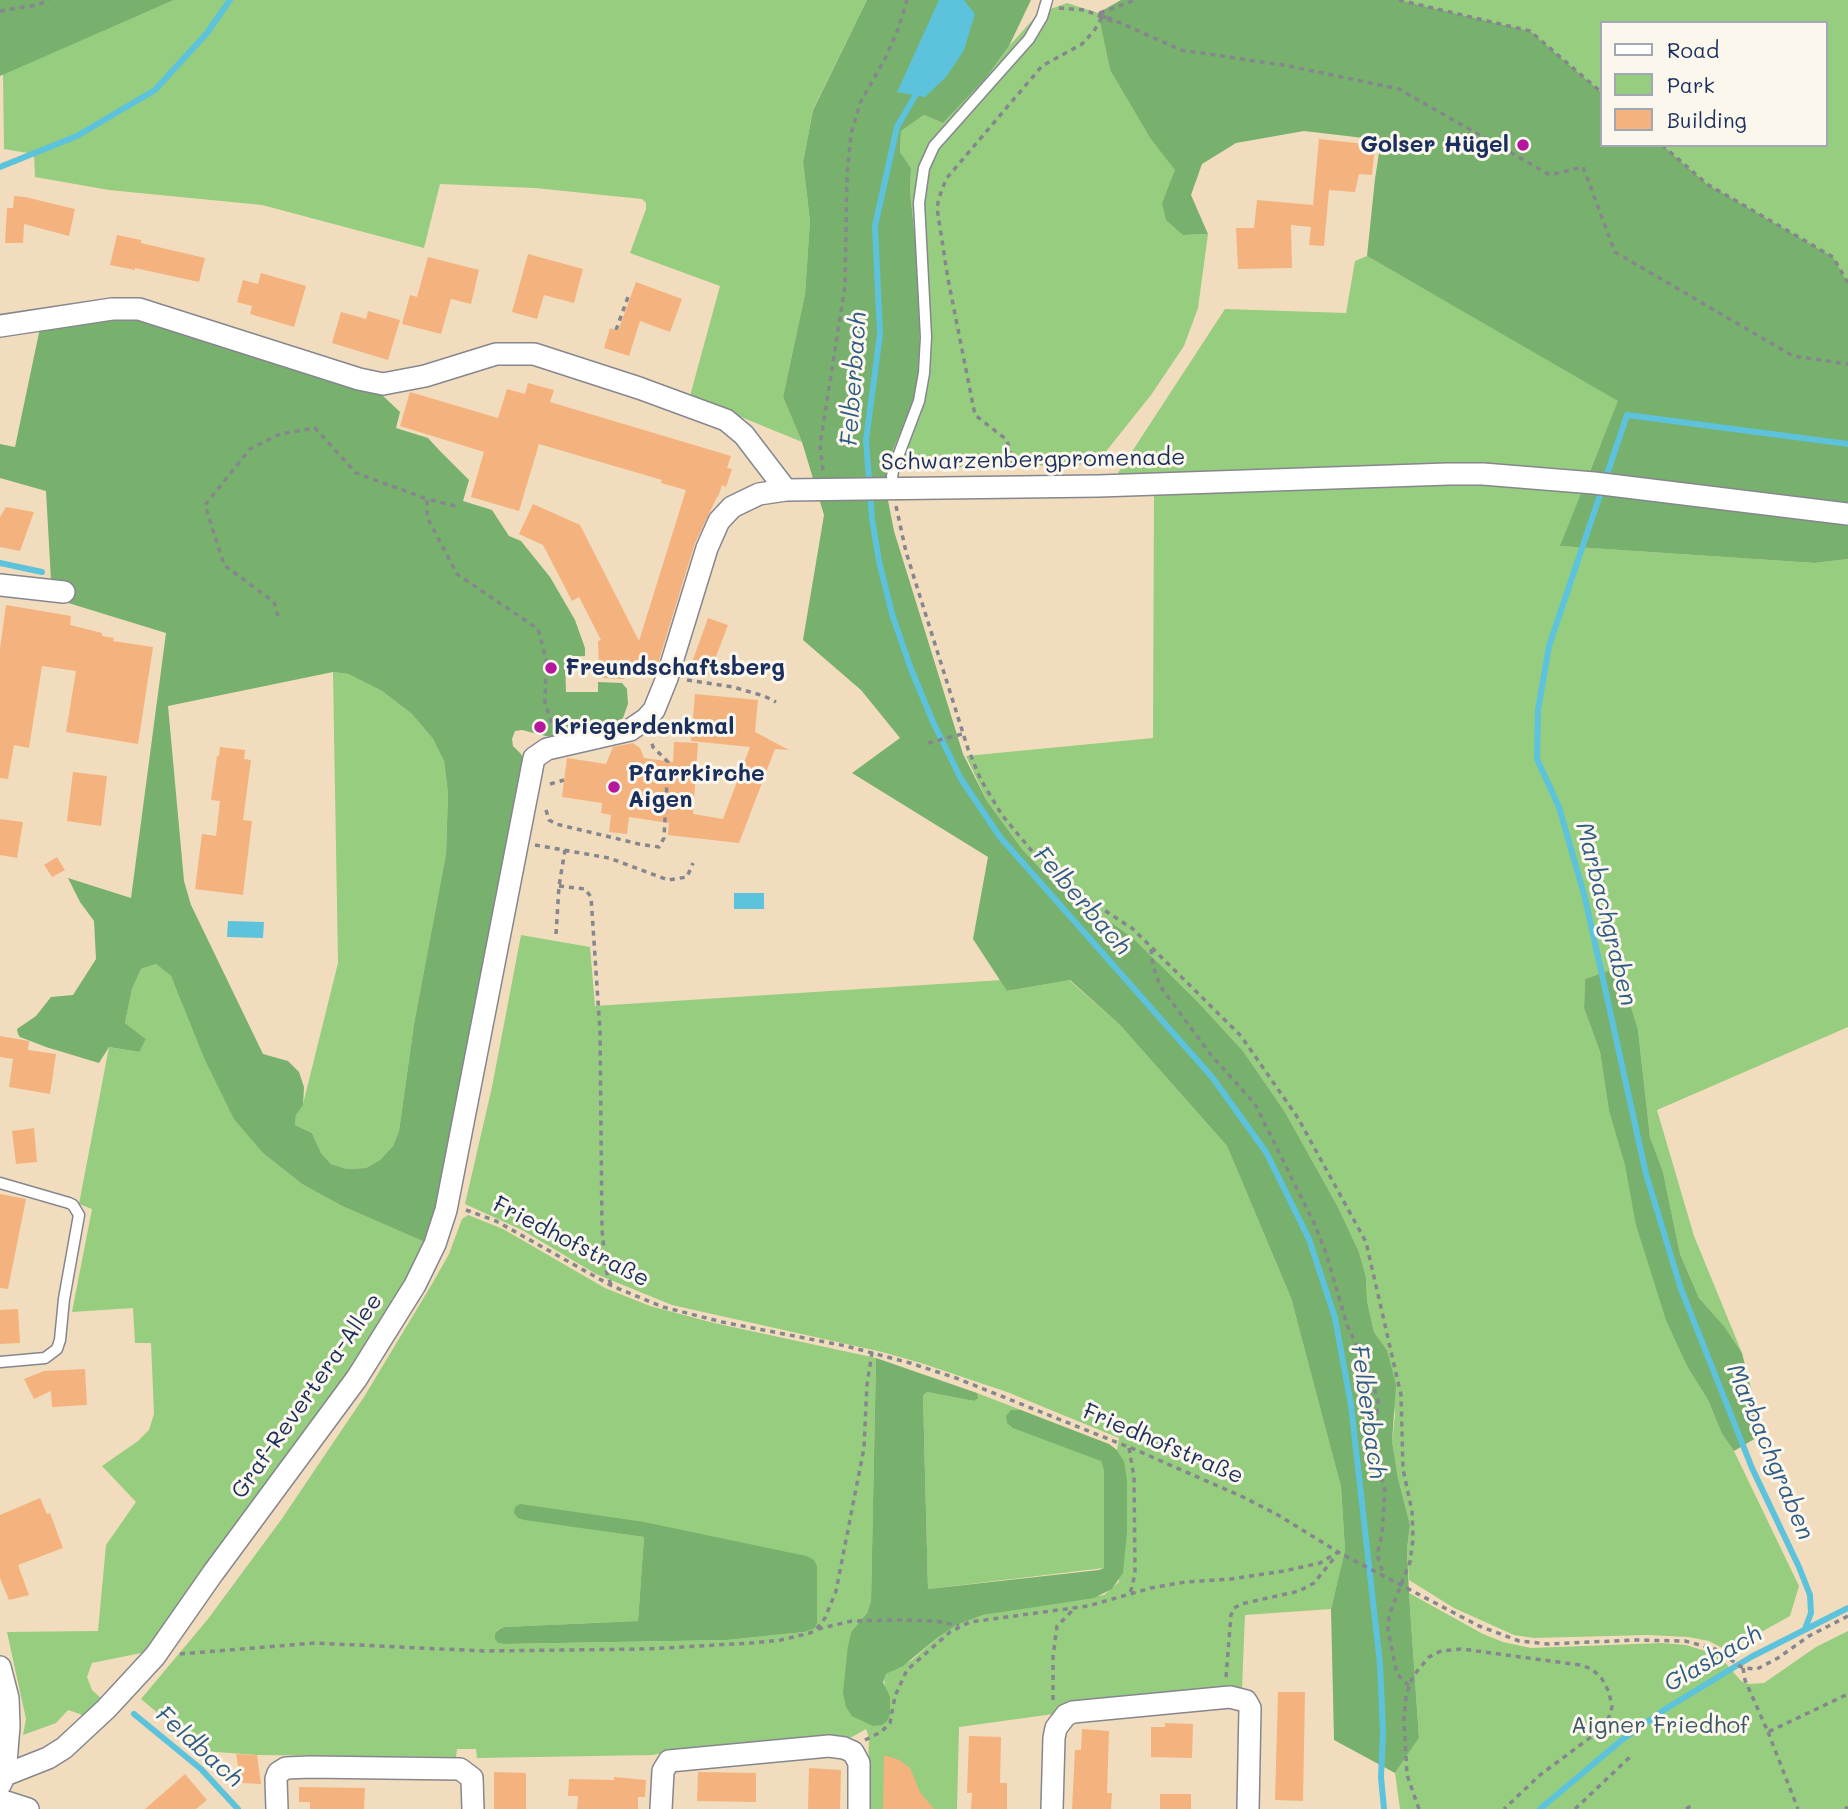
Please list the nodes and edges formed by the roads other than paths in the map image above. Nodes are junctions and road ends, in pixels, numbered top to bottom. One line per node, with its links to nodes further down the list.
1 (1046, 3): 4 (lane)
2 (0, 326): 3 (street)
3 (786, 490): 4 (street, Schwarzenbergpromenade); 8 (street, Schwarzenbergpromenade)
4 (887, 490): 5 (street, Schwarzenbergpromenade)
5 (1848, 514)
6 (0, 585): 7 (street)
7 (64, 592)
8 (551, 749): 12 (street, Graf-Revertera-Allee)
9 (0, 1183): 10 (lane)
10 (0, 1362)
11 (0, 1667): 12 (street)
12 (2, 1780)
13 (0, 1800): 14 (street)
14 (28, 1809)
15 (277, 1809): 16 (street)
16 (473, 1809)
17 (662, 1809): 18 (street)
18 (859, 1809)
19 (1052, 1809): 20 (street)
20 (1248, 1809)

